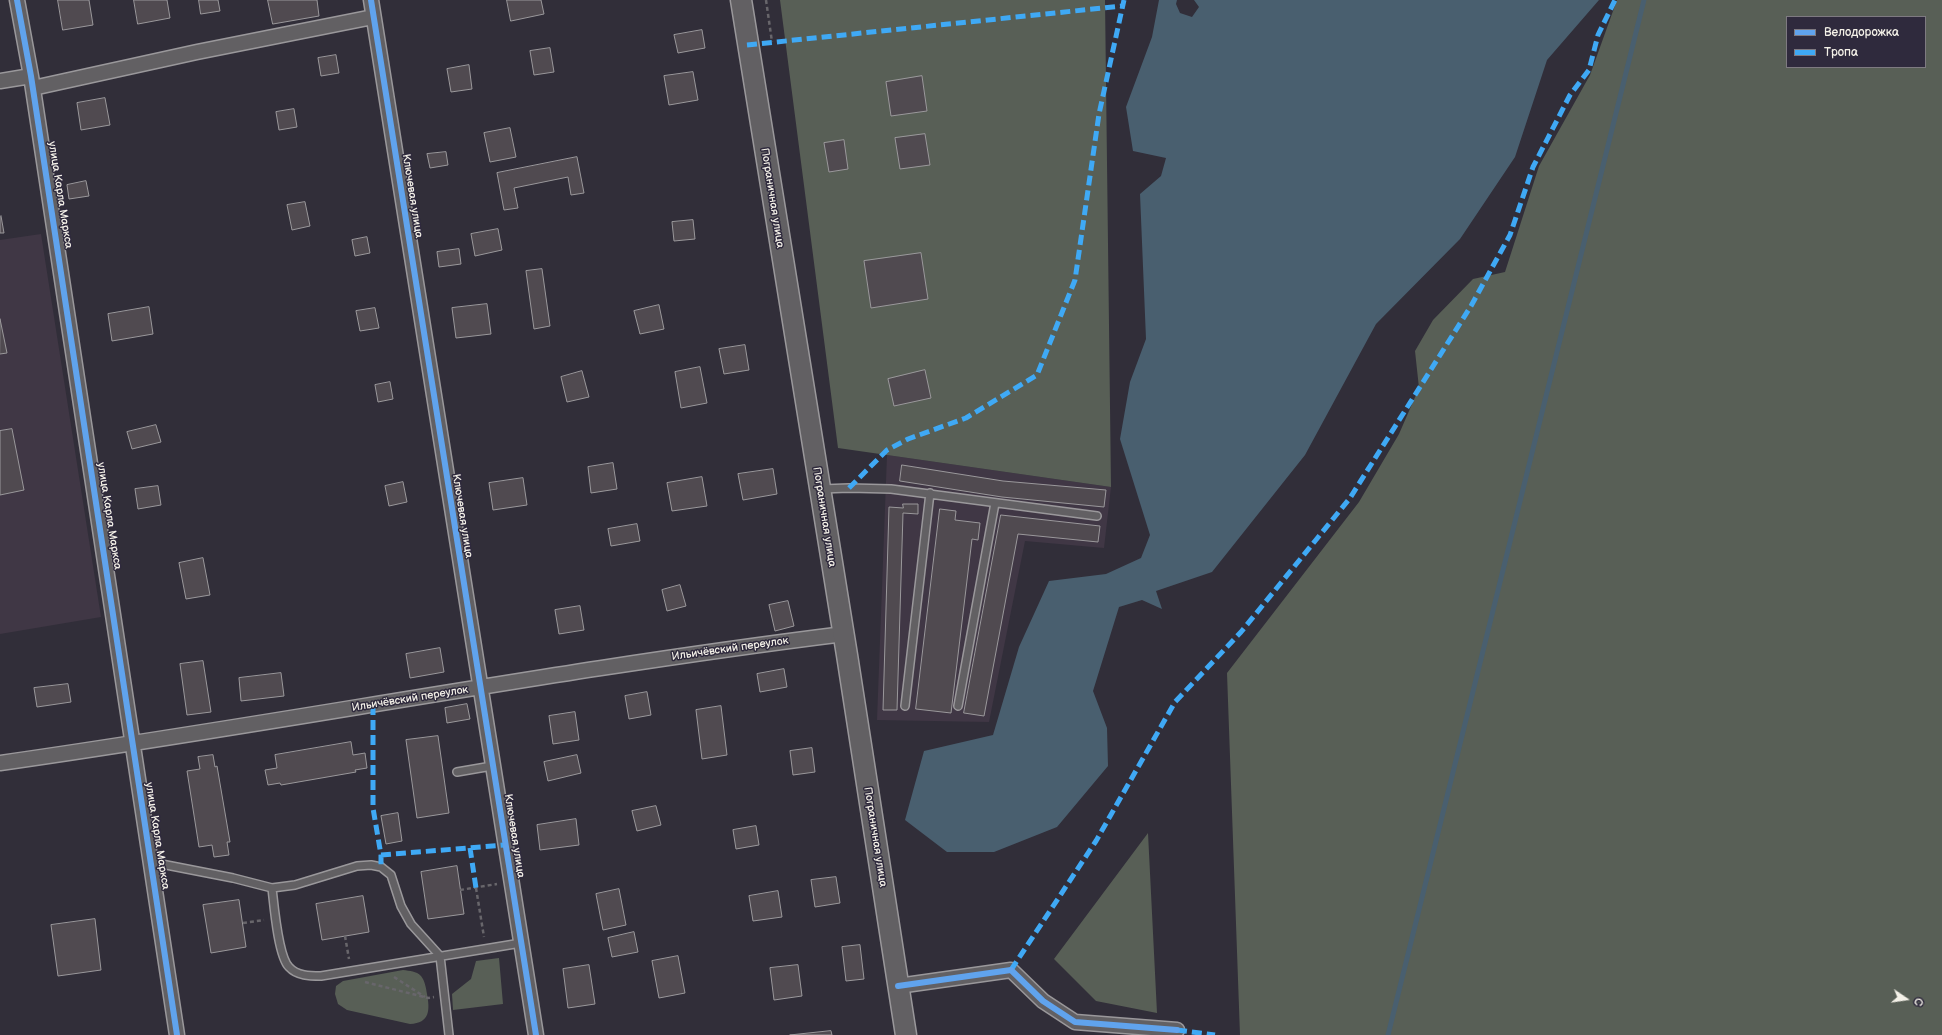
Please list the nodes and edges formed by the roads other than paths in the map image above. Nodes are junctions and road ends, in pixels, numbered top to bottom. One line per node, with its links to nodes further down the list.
1 (17, 0): 6 (street, улица Карла Маркса)
2 (370, 0): 4 (street, Ключевая улица)
3 (741, 0): 7 (main road, Пограничная улица)
4 (374, 18): 6 (street); 12 (street, Ключевая улица)
5 (0, 81): 6 (street)
6 (32, 82): 15 (street, улица Карла Маркса)
7 (820, 489): 8 (lane); 11 (main road, Пограничная улица)
8 (930, 493): 9 (lane); 13 (lane)
9 (995, 503): 10 (lane); 14 (lane)
10 (1097, 516)
11 (844, 634): 12 (street, Ильичёвский переулок); 23 (main road, Пограничная улица)
12 (479, 687): 15 (street, Ильичёвский переулок); 17 (street, Ключевая улица)
13 (905, 706)
14 (958, 706)
15 (133, 744): 16 (street, Ильичёвский переулок); 19 (street, улица Карла Маркса)
16 (0, 763)
17 (492, 766): 18 (lane); 21 (street, Ключевая улица)
18 (457, 772)
19 (151, 862): 20 (lane); 25 (street, улица Карла Маркса)
20 (272, 888): 22 (lane); 22 (lane)
21 (521, 943): 22 (lane); 27 (street, Ключевая улица)
22 (440, 956): 26 (lane)
23 (898, 986): 24 (street); 28 (main road, Пограничная улица)
24 (1177, 1030)
25 (177, 1035)
26 (448, 1035)
27 (536, 1035)
28 (906, 1035)

